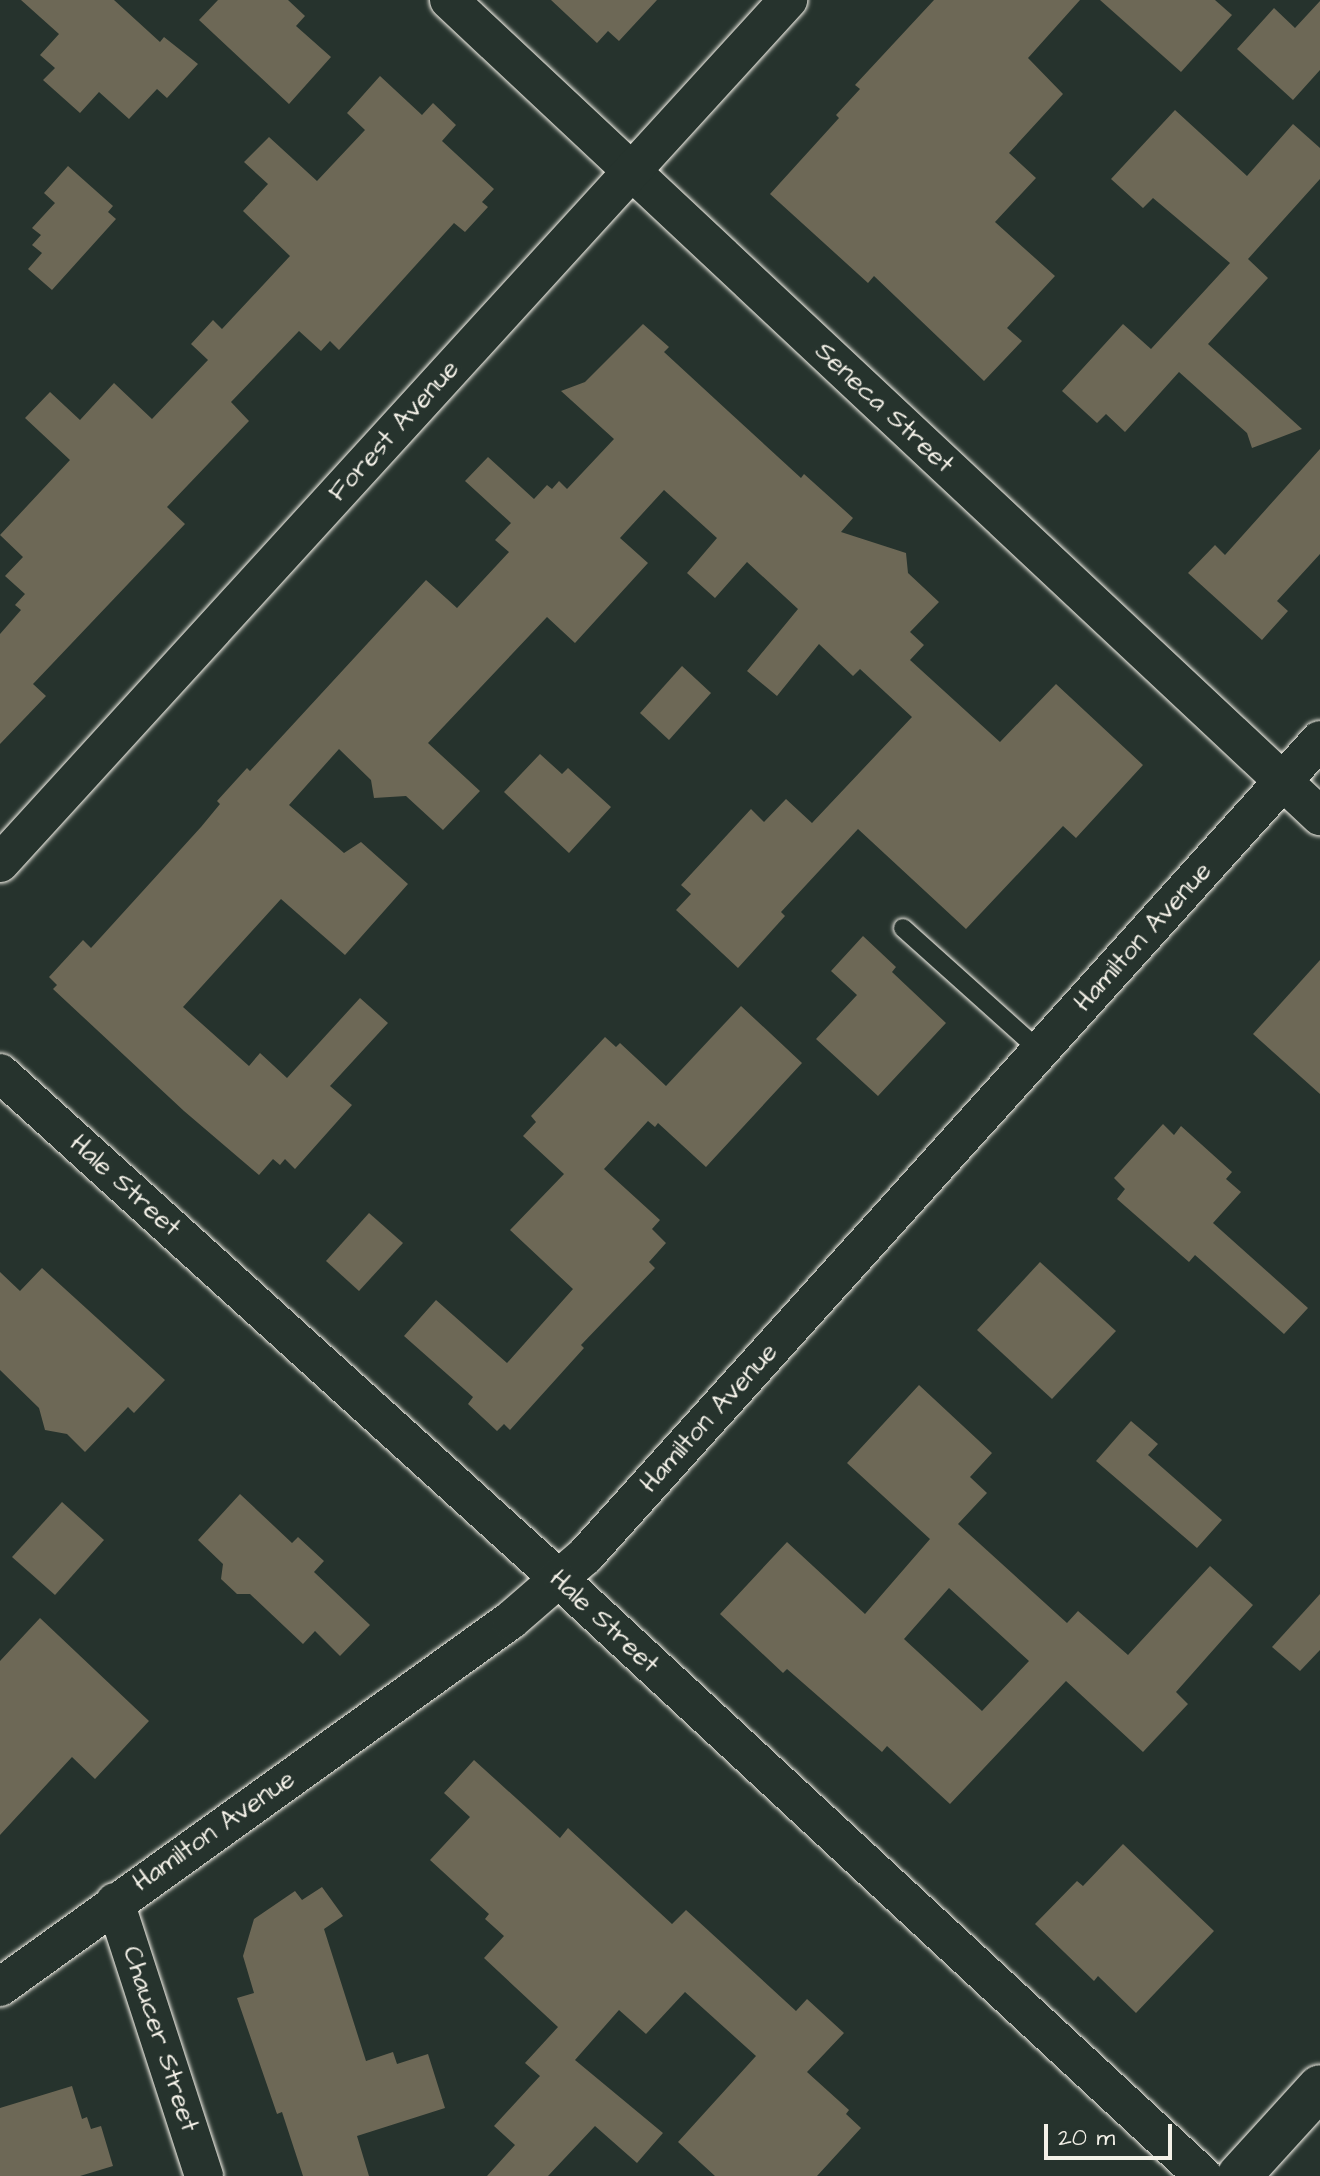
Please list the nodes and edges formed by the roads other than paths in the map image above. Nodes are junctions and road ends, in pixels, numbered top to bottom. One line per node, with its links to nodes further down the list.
1 (449, 0): 3 (street, Seneca Street)
2 (788, 0): 3 (street, Forest Avenue)
3 (631, 172): 5 (street, Seneca Street); 7 (street, Forest Avenue)
4 (1320, 740): 5 (street, Hamilton Avenue)
5 (1282, 782): 6 (street, Seneca Street); 9 (street, Hamilton Avenue)
6 (1320, 816)
7 (0, 863)
8 (903, 928): 9 (lane)
9 (1040, 1051): 11 (street, Hamilton Avenue)
10 (0, 1073): 11 (street, Hale Street)
11 (559, 1579): 12 (street, Hamilton Avenue); 16 (street, Hale Street)
12 (115, 1902): 13 (street, Hamilton Avenue); 15 (street, Chaucer Street)
13 (0, 1987)
14 (1320, 2087): 17 (main road)
15 (204, 2176)
16 (1203, 2176)
17 (1239, 2176)

